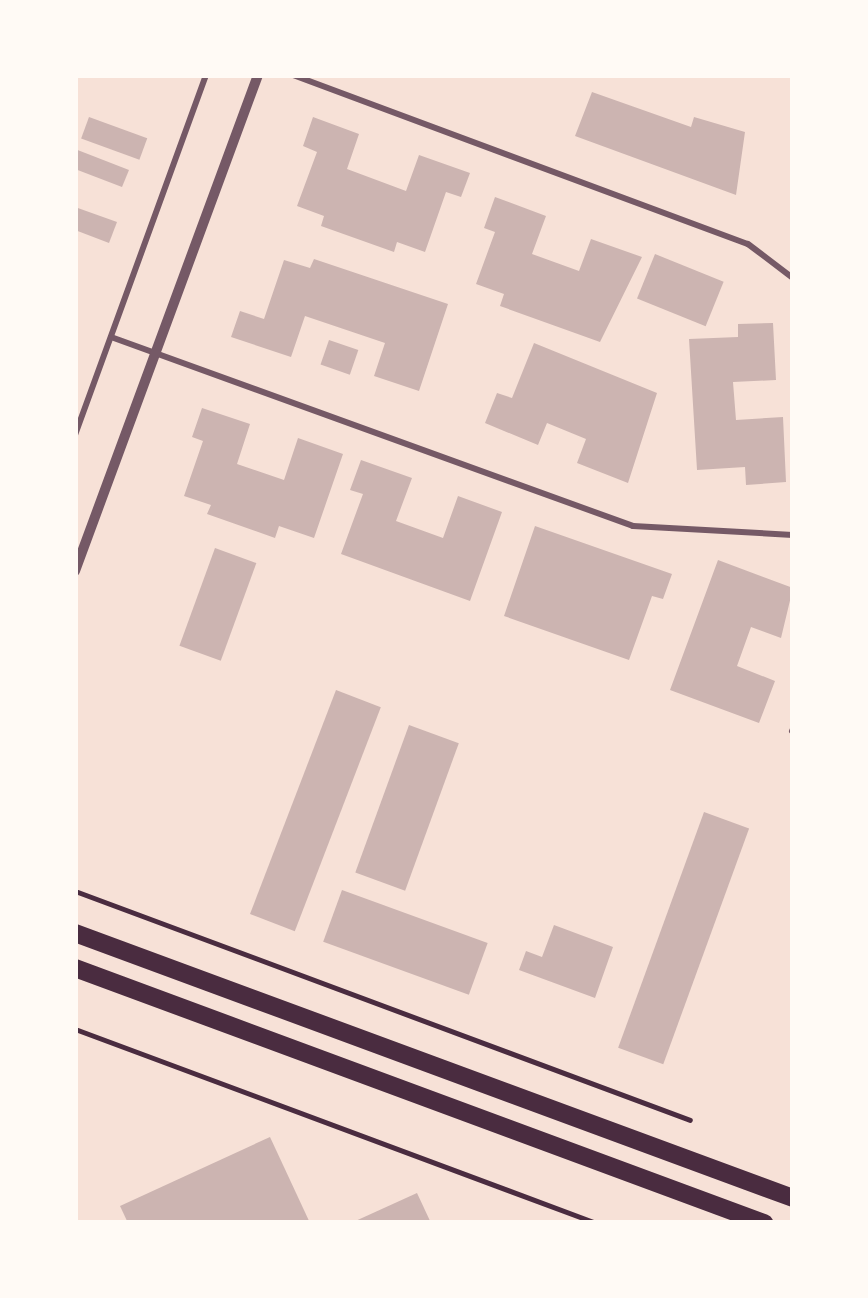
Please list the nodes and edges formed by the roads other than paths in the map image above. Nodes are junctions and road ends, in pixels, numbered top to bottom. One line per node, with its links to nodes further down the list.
1 (206, 75): 5 (lane)
2 (258, 75): 6 (street)
3 (294, 75): 4 (lane)
4 (793, 278)
5 (111, 336): 6 (lane); 7 (lane)
6 (155, 353): 8 (lane); 9 (street)
7 (75, 434)
8 (793, 535)
9 (75, 571)
10 (75, 933): 12 (main road)
11 (75, 968): 13 (main road)
12 (793, 1198)
13 (764, 1223)

